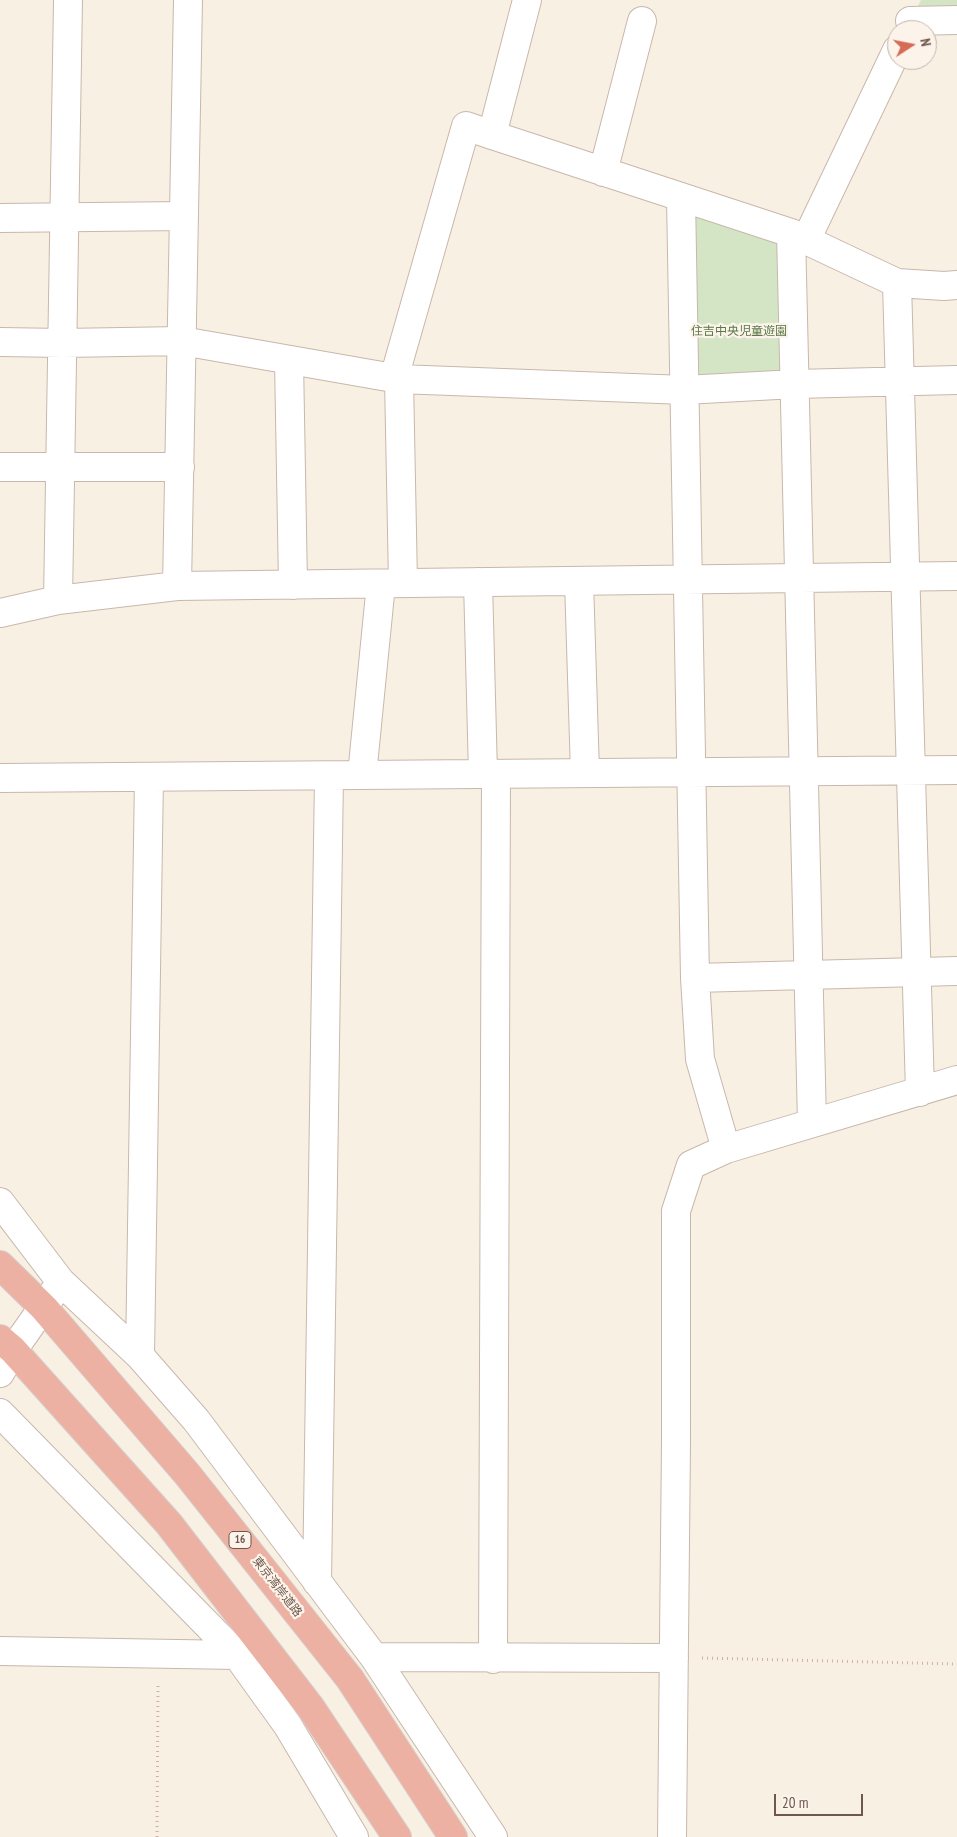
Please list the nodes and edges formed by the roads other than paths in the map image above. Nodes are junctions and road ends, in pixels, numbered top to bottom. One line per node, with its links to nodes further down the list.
1 (68, 0): 12 (street)
2 (188, 0): 11 (street)
3 (526, 0): 8 (street)
4 (913, 17): 5 (street)
5 (957, 20)
6 (642, 21): 9 (street)
7 (887, 69): 14 (street)
8 (492, 135): 9 (street); 21 (street)
9 (603, 172): 10 (street)
10 (681, 198): 14 (street); 25 (street)
11 (184, 216): 12 (street); 17 (street)
12 (64, 217): 13 (street); 19 (street)
13 (0, 218)
14 (799, 237): 15 (street); 24 (street)
15 (897, 283): 16 (street); 23 (street)
16 (957, 285)
17 (182, 341): 19 (street); 20 (street); 28 (street)
18 (0, 342): 19 (street)
19 (62, 343): 27 (street)
20 (289, 360): 21 (street); 36 (street)
21 (397, 379): 25 (street); 35 (street)
22 (957, 380): 23 (street)
23 (900, 382): 24 (street); 29 (street)
24 (795, 384): 25 (street); 31 (street)
25 (685, 390): 32 (street)
26 (0, 466): 27 (street)
27 (60, 467): 28 (street); 38 (street)
28 (180, 467): 37 (street)
29 (905, 576): 30 (street); 31 (street); 40 (street)
30 (957, 576)
31 (799, 578): 32 (street); 42 (street)
32 (687, 580): 33 (street); 44 (street)
33 (579, 581): 34 (street); 43 (street)
34 (478, 582): 35 (street); 45 (street)
35 (392, 583): 36 (street); 46 (street)
36 (293, 585): 37 (street)
37 (177, 586): 38 (street)
38 (58, 600): 39 (street)
39 (0, 613)
40 (910, 770): 41 (street); 42 (street); 51 (street)
41 (957, 770)
42 (804, 772): 44 (street); 52 (street)
43 (585, 773): 44 (street); 45 (street)
44 (692, 773): 53 (street)
45 (490, 774): 46 (street); 70 (street)
46 (362, 775): 47 (street)
47 (329, 776): 48 (street); 65 (street)
48 (149, 777): 49 (street); 63 (street)
49 (0, 778)
50 (957, 971): 51 (street)
51 (916, 972): 52 (street); 55 (street)
52 (809, 976): 53 (street); 56 (street)
53 (695, 978): 57 (street)
54 (957, 1080): 55 (street)
55 (920, 1092): 56 (street)
56 (812, 1123): 57 (street)
57 (726, 1149): 69 (street)
58 (0, 1202): 60 (street)
59 (0, 1265): 61 (highway, 東京湾岸道路 / 16)
60 (61, 1282): 61 (street); 63 (street)
61 (44, 1308): 62 (street); 73 (highway, 東京湾岸道路 / 16)
62 (4, 1354): 72 (highway)
63 (140, 1356): 65 (street)
64 (0, 1414): 67 (street)
65 (318, 1582): 68 (street)
66 (0, 1652): 67 (street)
67 (236, 1655): 71 (street)
68 (374, 1658): 70 (street); 74 (street)
69 (674, 1658): 70 (street); 75 (street)
70 (493, 1659)
71 (354, 1837)
72 (397, 1837)
73 (452, 1837)
74 (493, 1837)
75 (672, 1837)

